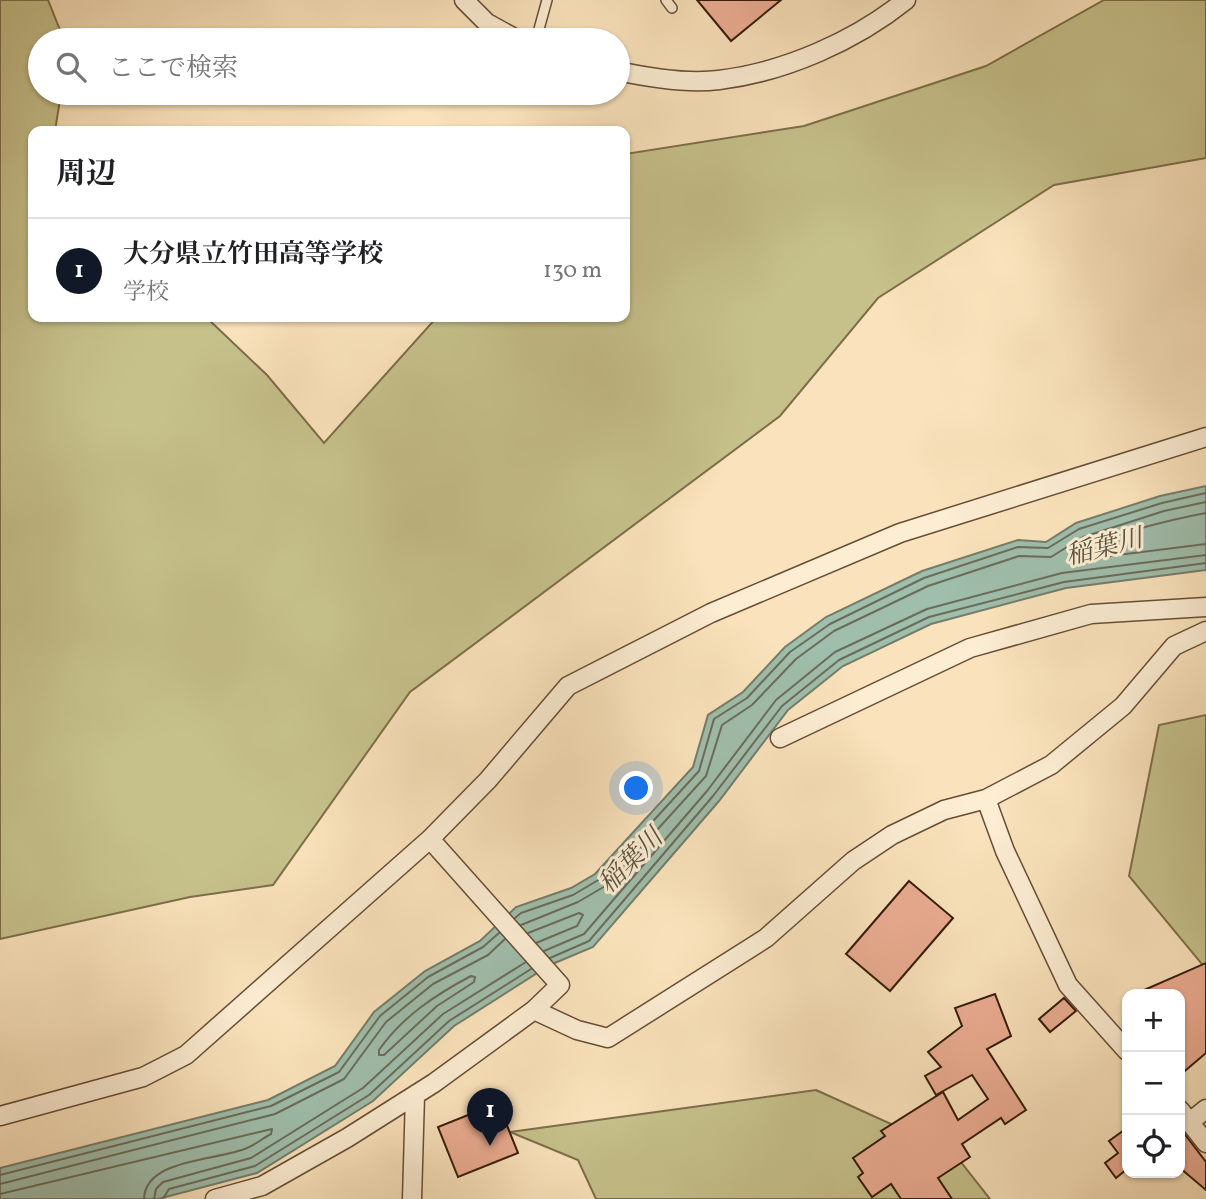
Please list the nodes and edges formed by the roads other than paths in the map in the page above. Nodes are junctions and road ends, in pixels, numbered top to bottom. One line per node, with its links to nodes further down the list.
1 (464, 0): 4 (street)
2 (547, 0): 5 (lane)
3 (906, 0): 6 (street)
4 (496, 28)
5 (539, 28)
6 (630, 74)
7 (1206, 437): 12 (street)
8 (1206, 607): 10 (street)
9 (1206, 631): 11 (street)
10 (780, 738)
11 (986, 799): 13 (street); 14 (street)
12 (435, 843): 13 (street); 17 (street)
13 (534, 1010): 15 (street)
14 (1122, 1045)
15 (415, 1095): 20 (street); 21 (street)
16 (1206, 1109): 18 (street)
17 (0, 1116)
18 (1185, 1116): 19 (street)
19 (1206, 1143)
20 (215, 1199)
21 (412, 1199)

